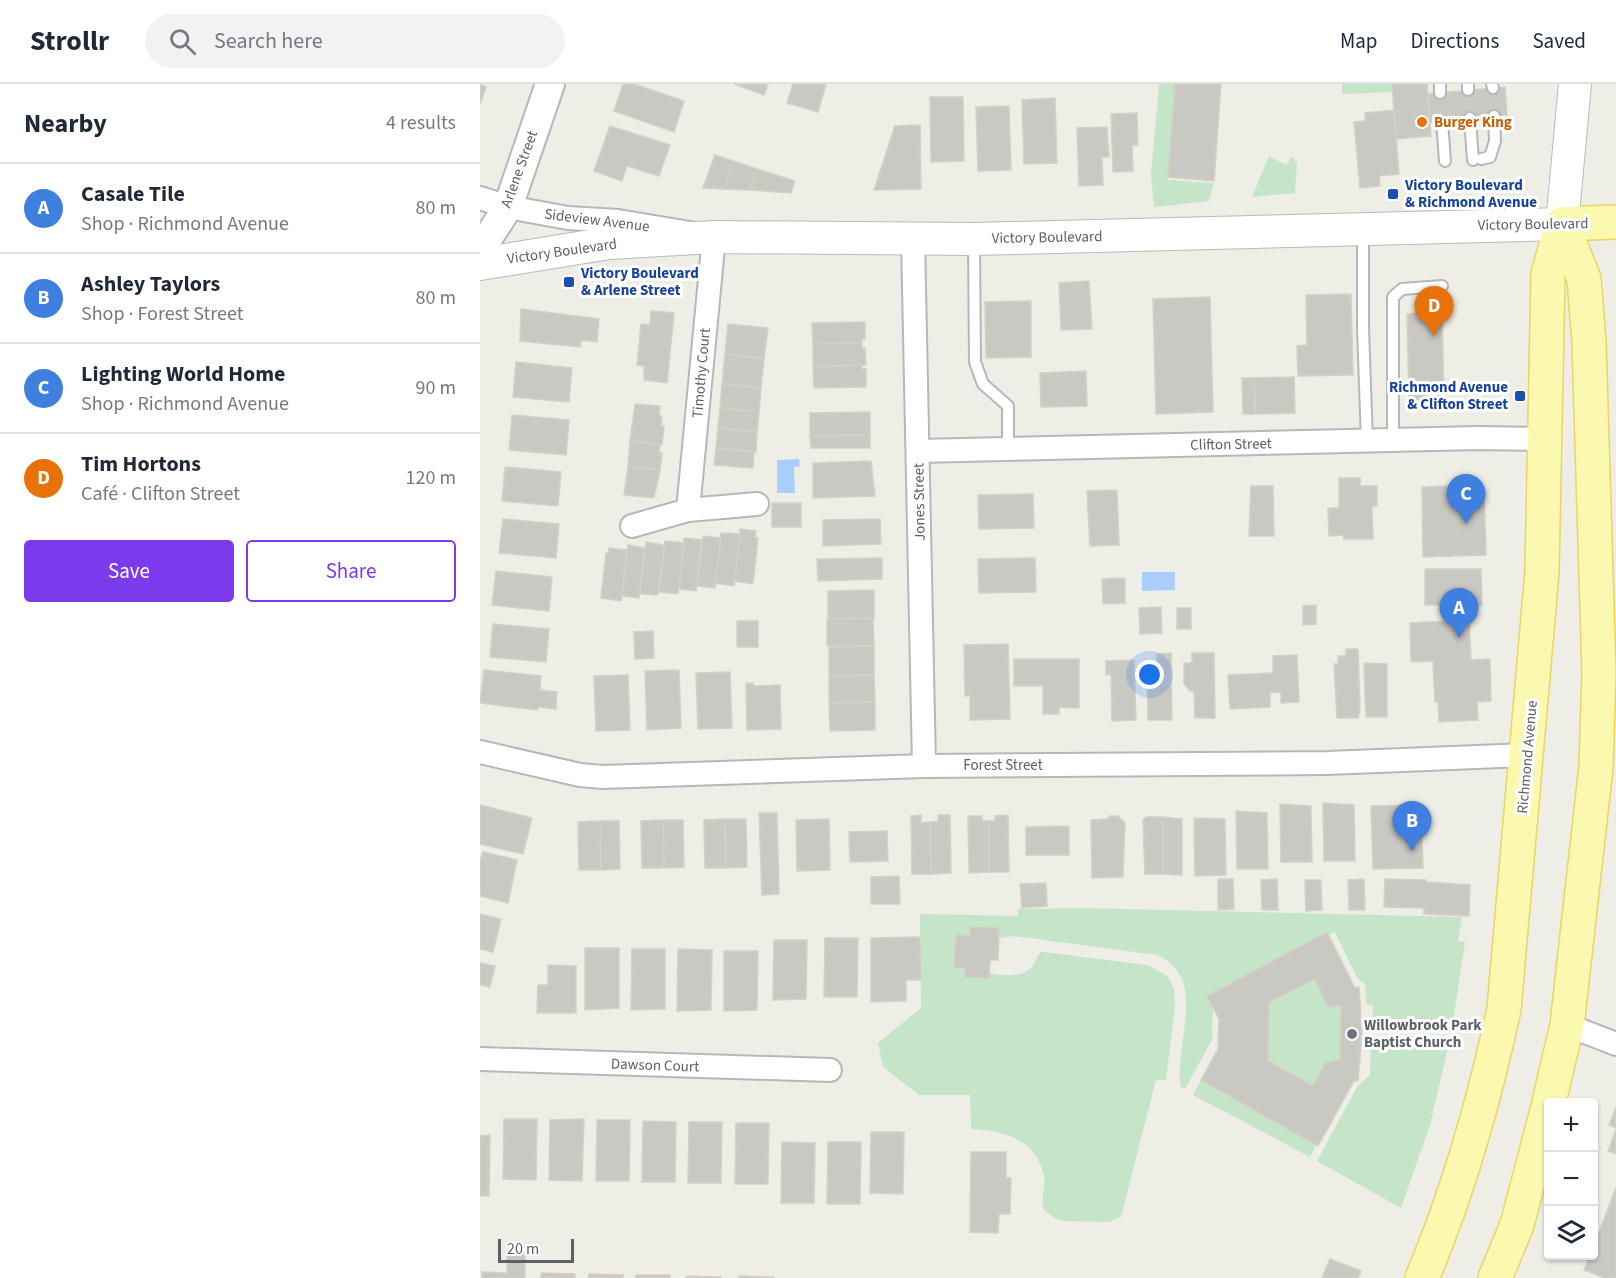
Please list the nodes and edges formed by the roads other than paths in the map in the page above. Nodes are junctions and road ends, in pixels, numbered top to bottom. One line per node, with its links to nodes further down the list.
1 (550, 84): 8 (street, Arlene Street)
2 (1575, 84): 10 (main road, Richmond Avenue)
3 (1494, 116): 4 (lane)
4 (1470, 118)
5 (1442, 121): 6 (lane)
6 (1445, 161)
7 (480, 198): 8 (street, Sideview Avenue)
8 (508, 207): 12 (street, Sideview Avenue); 15 (street, Arlene Street)
9 (1616, 222): 10 (main road, Victory Boulevard)
10 (1562, 224): 11 (main road, Victory Boulevard); 18 (main road, Richmond Avenue); 29 (main road, Richmond Avenue)
11 (1363, 227): 14 (main road, Victory Boulevard); 20 (lane)
12 (714, 237): 13 (main road, Victory Boulevard); 16 (main road, Victory Boulevard); 24 (street, Timothy Court)
13 (913, 239): 14 (main road, Victory Boulevard); 22 (street, Jones Street)
14 (974, 239): 21 (lane)
15 (480, 250)
16 (480, 264)
17 (1442, 286): 19 (lane)
18 (1544, 439): 19 (street, Clifton Street); 28 (main road, Richmond Avenue)
19 (1393, 440): 20 (street, Clifton Street)
20 (1367, 441): 21 (street, Clifton Street)
21 (1008, 449): 22 (street, Clifton Street)
22 (918, 451): 30 (street, Jones Street)
23 (757, 504): 24 (street)
24 (688, 510): 25 (street)
25 (632, 526)
26 (1616, 662): 29 (main road)
27 (480, 752): 30 (street, Forest Street)
28 (1528, 755): 30 (street, Forest Street); 37 (main road, Richmond Avenue)
29 (1596, 759): 31 (main road, Richmond Avenue)
30 (924, 766)
31 (1567, 1025): 32 (street); 35 (main road, Richmond Avenue)
32 (1616, 1044)
33 (480, 1059): 34 (street, Dawson Court)
34 (830, 1070)
35 (1551, 1098)
36 (1544, 1124): 38 (main road, Richmond Avenue)
37 (1430, 1275)
38 (1495, 1278)

